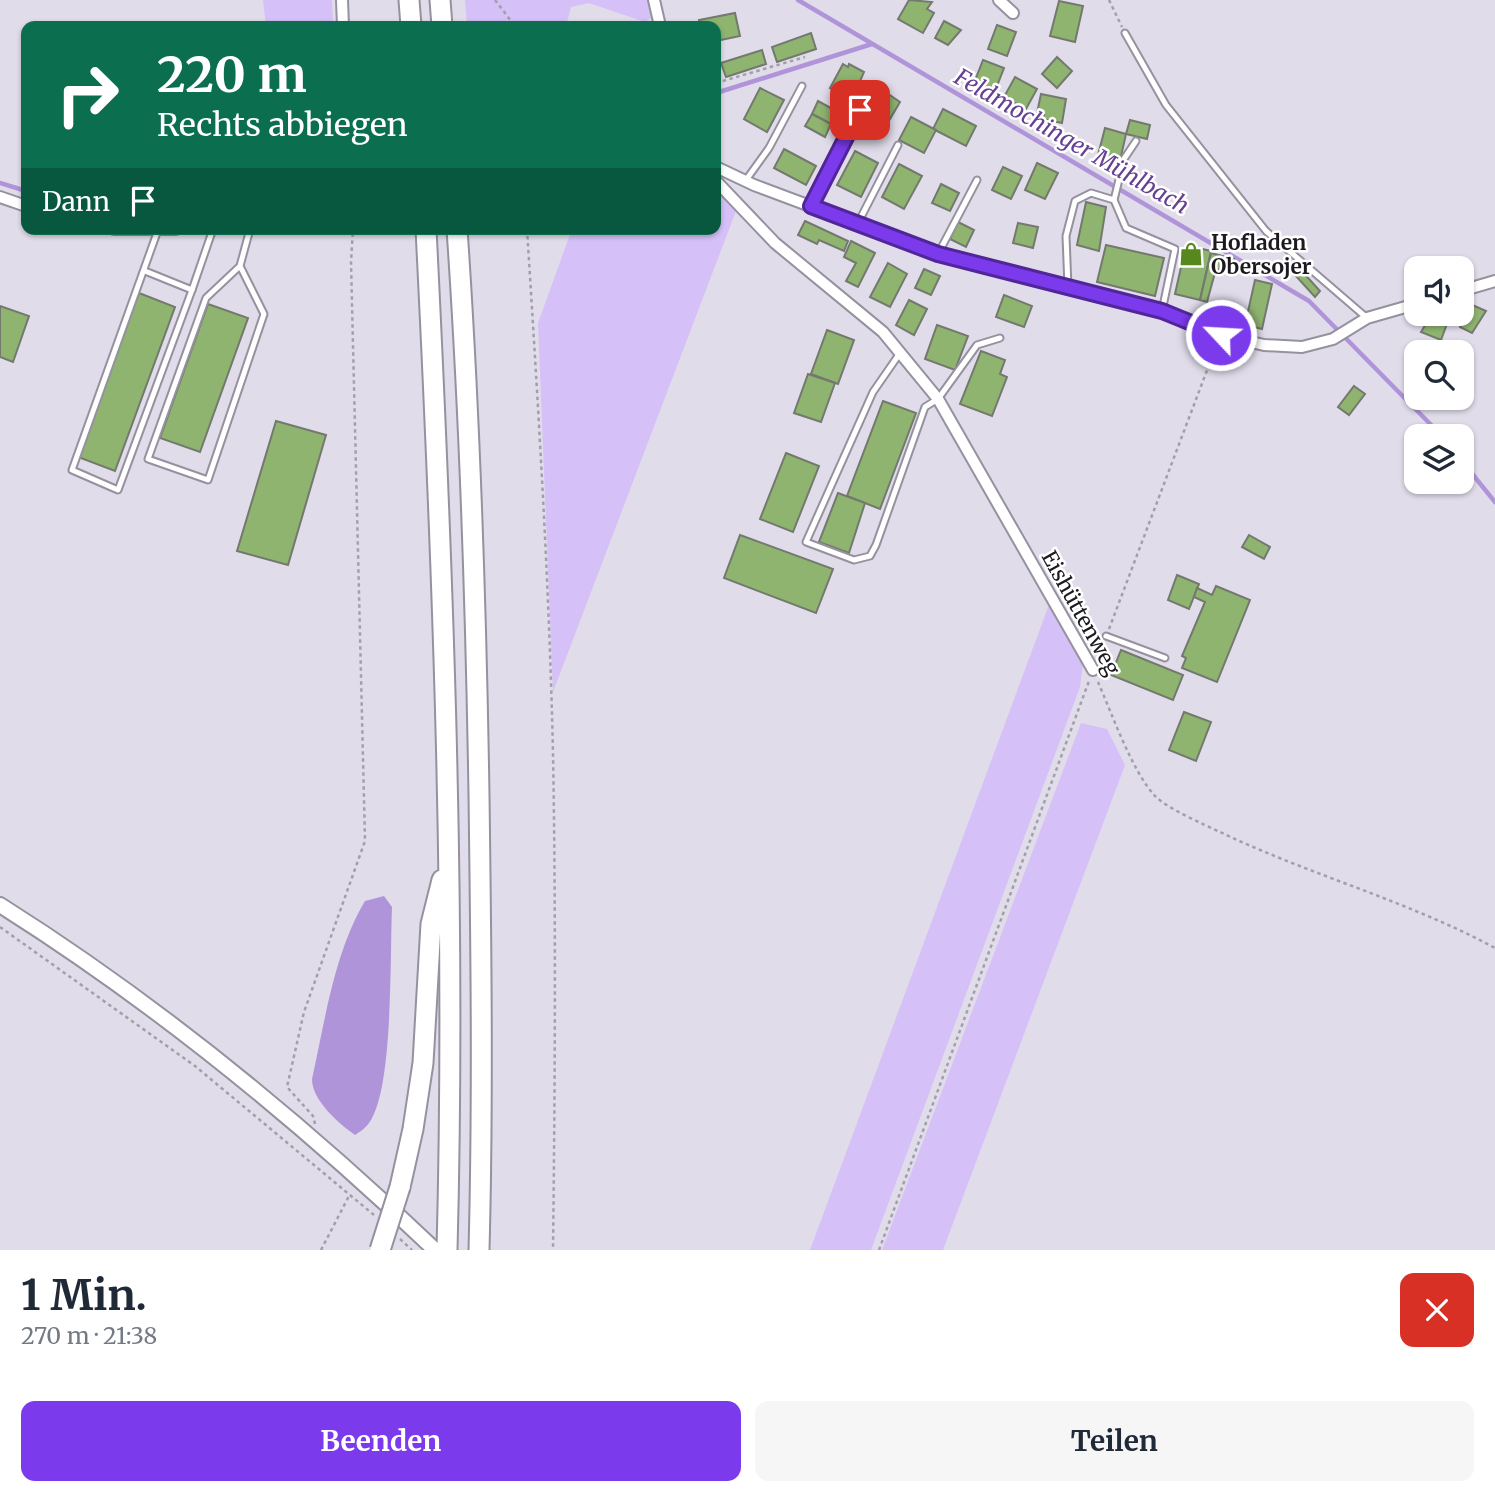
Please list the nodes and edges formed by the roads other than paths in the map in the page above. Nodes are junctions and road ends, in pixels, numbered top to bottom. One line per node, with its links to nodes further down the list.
1 (342, 0): 7 (street)
2 (409, 0): 8 (highway)
3 (440, 0): 9 (highway)
4 (653, 0): 10 (street)
5 (999, 0): 6 (street)
6 (1013, 13)
7 (343, 21)
8 (411, 21)
9 (442, 21)
10 (659, 21)
11 (1125, 33): 39 (lane)
12 (802, 86): 17 (lane)
13 (860, 110): 23 (lane)
14 (1136, 141): 21 (lane)
15 (898, 145): 24 (lane)
16 (721, 169): 17 (street)
17 (746, 180): 23 (street)
18 (976, 180): 30 (lane)
19 (721, 186): 41 (street, Eishüttenweg)
20 (0, 197): 22 (street)
21 (1114, 200): 34 (lane); 38 (lane)
22 (21, 204)
23 (811, 206): 24 (street)
24 (858, 224): 30 (street)
25 (156, 235): 32 (lane)
26 (211, 235): 36 (lane)
27 (248, 235): 31 (lane)
28 (426, 235): 46 (highway)
29 (457, 235): 48 (highway)
30 (938, 254): 34 (street)
31 (240, 266): 31 (lane)
32 (145, 271): 36 (lane); 36 (lane)
33 (1495, 281): 35 (street)
34 (1068, 287): 38 (street)
35 (1474, 287)
36 (192, 290)
37 (1404, 307): 39 (street)
38 (1162, 311): 39 (street)
39 (1367, 318)
40 (1000, 338): 42 (lane)
41 (900, 353): 42 (street, Eishüttenweg); 42 (lane)
42 (938, 399): 45 (street, Eishüttenweg)
43 (1106, 636): 44 (lane)
44 (1165, 658)
45 (1093, 670)
46 (449, 852): 49 (highway, bridge); 51 (highway)
47 (0, 905): 50 (main road)
48 (479, 1248)
49 (380, 1250)
50 (436, 1250)
51 (447, 1250)

